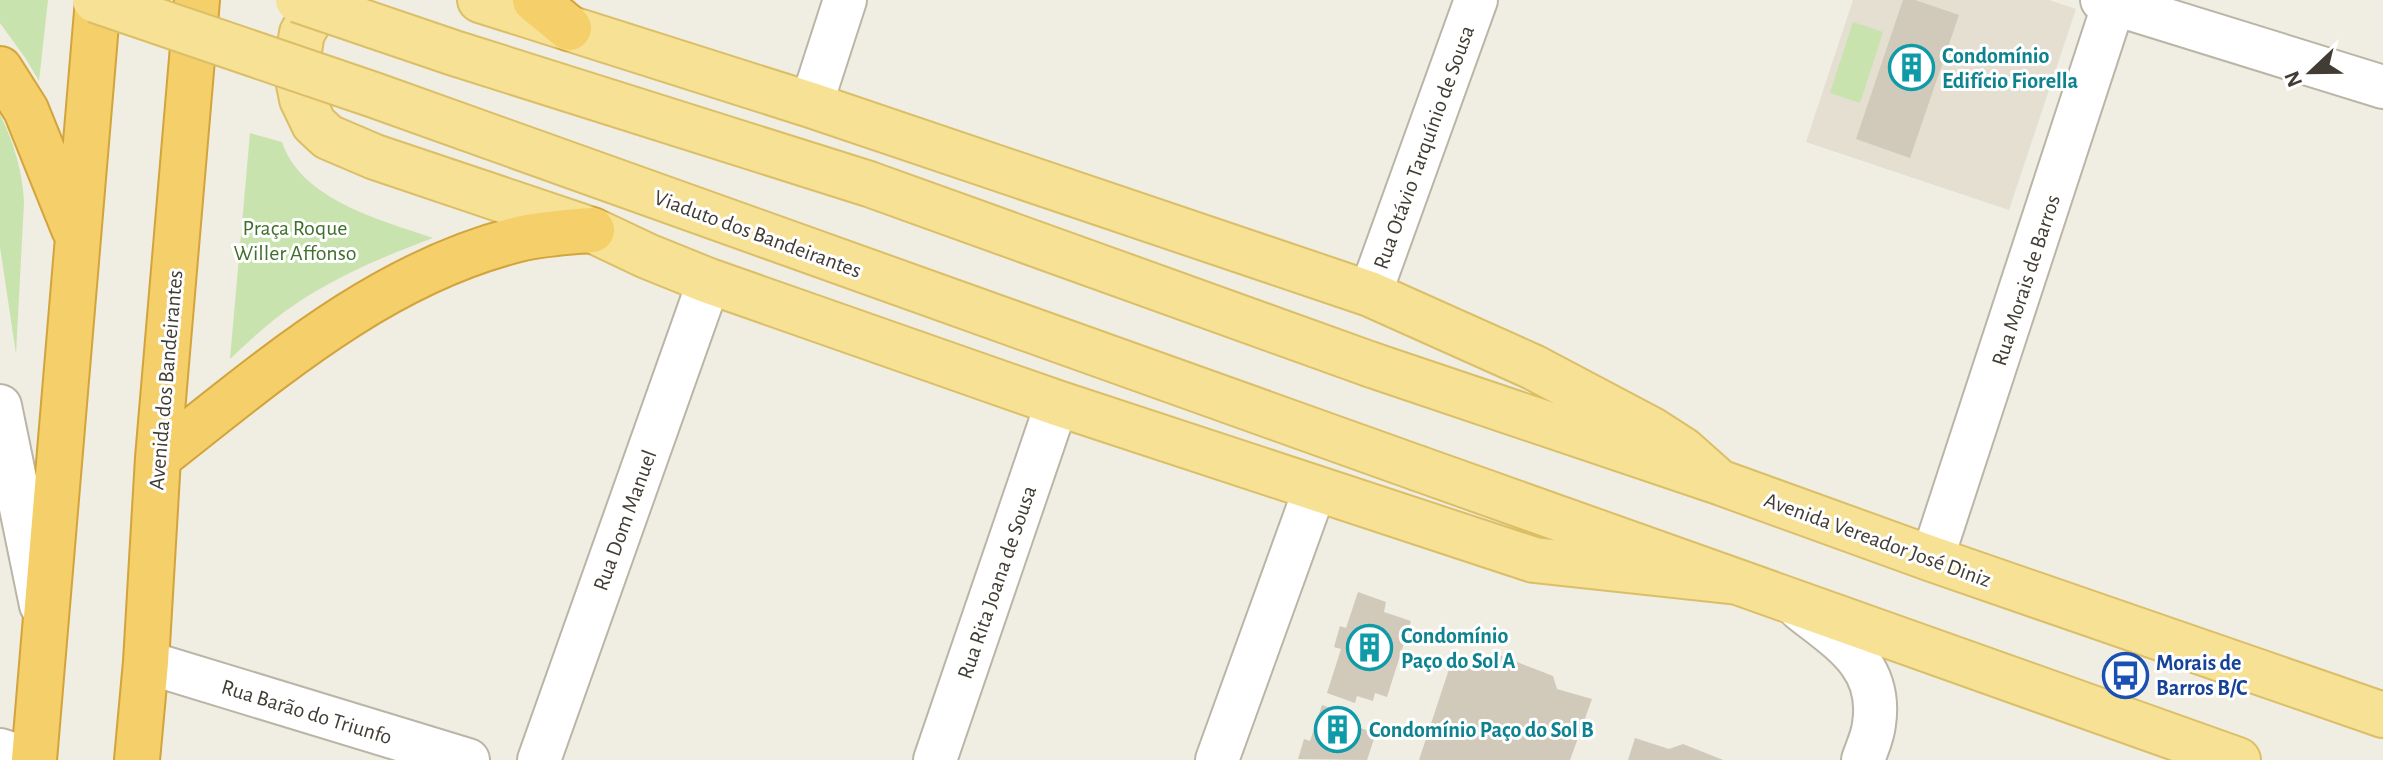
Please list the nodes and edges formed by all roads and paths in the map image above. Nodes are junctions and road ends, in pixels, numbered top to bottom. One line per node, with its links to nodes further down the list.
1 (97, 0): 15 (highway); 24 (main road, Viaduto dos Bandeirantes, bridge)
2 (197, 0): 20 (highway, Avenida dos Bandeirantes)
3 (298, 0): 21 (main road, Avenida Vereador José Diniz, bridge)
4 (329, 0): 14 (main road)
5 (480, 0): 10 (main road)
6 (535, 0): 10 (highway)
7 (845, 0): 13 (street)
8 (1476, 0): 17 (street, Rua Otávio Tarquínio de Sousa)
9 (2110, 1): 12 (street); 23 (street, Rua Morais de Barros)
10 (569, 28): 13 (main road)
11 (0, 69): 15 (highway)
12 (2383, 87)
13 (811, 105): 17 (main road)
14 (592, 230): 16 (main road); 20 (highway)
15 (78, 239): 26 (highway)
16 (709, 281): 18 (main road); 33 (street, Rua Dom Manuel)
17 (1370, 294): 21 (main road)
18 (1057, 403): 22 (main road); 34 (street, Rua Rita Joana de Sousa)
19 (0, 406): 26 (street)
20 (158, 458): 27 (highway, Avenida dos Bandeirantes)
21 (1719, 482): 23 (main road, Avenida Vereador José Diniz)
22 (1315, 489): 24 (main road); 35 (street)
23 (1932, 559): 28 (main road, Avenida Vereador José Diniz)
24 (1738, 582): 25 (main road)
25 (1790, 601): 36 (street); 37 (main road)
26 (45, 627): 30 (highway)
27 (146, 662): 31 (highway, Avenida dos Bandeirantes); 32 (street, Rua Barão do Triunfo)
28 (2383, 715)
29 (0, 750): 30 (street)
30 (32, 760)
31 (137, 760)
32 (468, 760)
33 (539, 760)
34 (935, 760)
35 (1217, 760)
36 (1863, 760)
37 (2238, 760)

